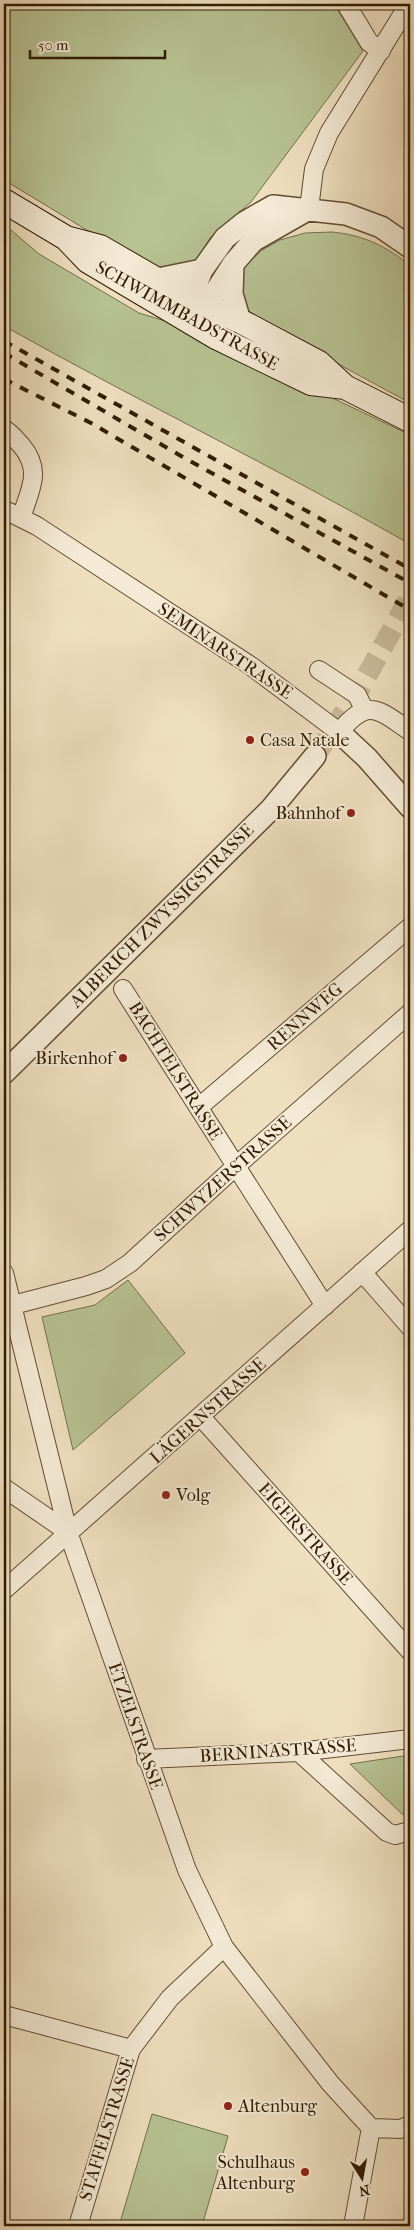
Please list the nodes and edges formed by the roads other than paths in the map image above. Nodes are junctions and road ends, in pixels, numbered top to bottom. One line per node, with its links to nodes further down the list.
1 (346, 4): 3 (street)
2 (409, 4): 3 (street)
3 (381, 51): 5 (street)
4 (4, 201): 6 (main road, SCHWIMMBADSTRASSE)
5 (309, 209): 7 (street); 8 (street); 9 (street)
6 (66, 238): 10 (main road, SCHWIMMBADSTRASSE); 11 (main road, SCHWIMMBADSTRASSE)
7 (410, 247)
8 (233, 264): 11 (street); 12 (street)
9 (202, 270): 10 (street); 11 (street)
10 (158, 279): 11 (main road, SCHWIMMBADSTRASSE)
11 (192, 307): 12 (main road, SCHWIMMBADSTRASSE); 13 (main road, SCHWIMMBADSTRASSE)
12 (240, 321): 13 (main road, SCHWIMMBADSTRASSE)
13 (345, 387): 14 (main road, SCHWIMMBADSTRASSE)
14 (410, 420)
15 (4, 429): 17 (street)
16 (4, 512): 17 (street, SEMINARSTRASSE)
17 (21, 518): 21 (street, SEMINARSTRASSE)
18 (319, 670): 19 (street)
19 (364, 710): 20 (street); 21 (street)
20 (410, 731)
21 (339, 732): 23 (street, SEMINARSTRASSE)
22 (315, 756): 27 (street, ALBERICH ZWYSSIGSTRASSE)
23 (410, 807)
24 (410, 927): 28 (street, RENNWEG)
25 (123, 989): 28 (street, BACHTELSTRASSE)
26 (410, 1013): 29 (street, SCHWYZERSTRASSE)
27 (4, 1073)
28 (199, 1107): 29 (street, BACHTELSTRASSE)
29 (235, 1166): 33 (street, SCHWYZERSTRASSE); 34 (street, BACHTELSTRASSE)
30 (410, 1230): 31 (street, LÄGERNSTRASSE)
31 (362, 1272): 34 (street, LÄGERNSTRASSE); 35 (street)
32 (4, 1274): 33 (street, ETZELSTRASSE)
33 (13, 1305): 38 (street, ETZELSTRASSE)
34 (325, 1306): 36 (street, LÄGERNSTRASSE)
35 (410, 1327)
36 (201, 1417): 38 (street, LÄGERNSTRASSE); 40 (street, EIGERSTRASSE)
37 (4, 1488): 38 (street)
38 (68, 1532): 39 (street, LÄGERNSTRASSE); 43 (street, ETZELSTRASSE)
39 (4, 1590)
40 (410, 1651)
41 (410, 1739): 42 (street, BERNINASTRASSE)
42 (299, 1752): 43 (street, BERNINASTRASSE); 44 (street)
43 (146, 1759): 45 (street, ETZELSTRASSE)
44 (410, 1831)
45 (224, 1947): 47 (street, STAFFELSTRASSE); 49 (street, ETZELSTRASSE)
46 (4, 2015): 47 (street)
47 (131, 2049): 50 (street, STAFFELSTRASSE)
48 (410, 2125): 49 (street)
49 (371, 2128): 51 (street)
50 (78, 2226)
51 (353, 2226)

